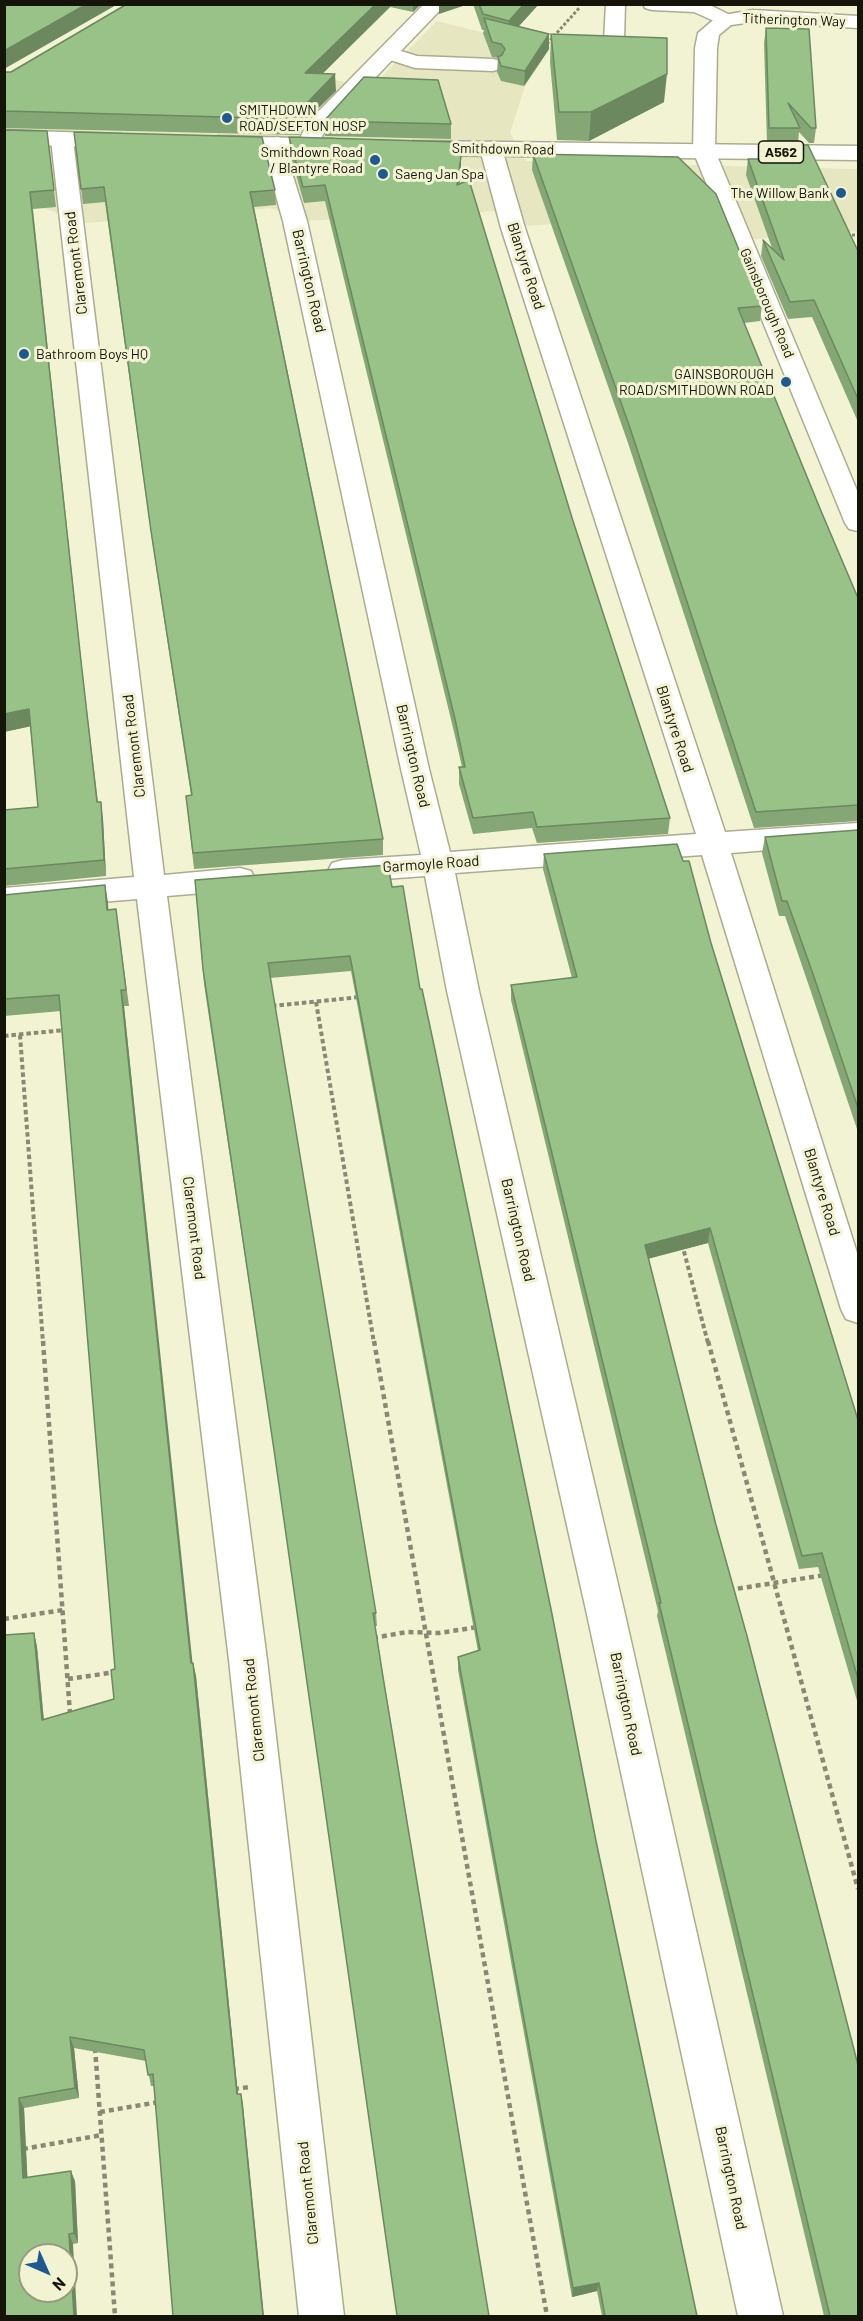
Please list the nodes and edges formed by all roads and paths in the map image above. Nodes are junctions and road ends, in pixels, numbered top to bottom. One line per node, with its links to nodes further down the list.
1 (436, 4): 9 (main road)
2 (582, 4): 8 (path)
3 (616, 4): 7 (lane)
4 (652, 4): 5 (lane)
5 (725, 20): 6 (main road, Titherington Way); 19 (main road, Titherington Way)
6 (858, 22)
7 (614, 40)
8 (546, 45)
9 (388, 53): 10 (lane); 15 (main road)
10 (493, 65)
11 (4, 137): 12 (main road)
12 (62, 140): 13 (main road); 29 (main road, Claremont Road)
13 (145, 142)
14 (193, 142): 15 (main road)
15 (293, 145): 16 (main road); 26 (main road, Barrington Road)
16 (354, 146)
17 (388, 147): 18 (main road, Smithdown Road / A562)
18 (491, 149): 19 (main road, Smithdown Road / A562); 25 (main road, Blantyre Road)
19 (704, 151): 20 (main road, Smithdown Road / A562); 23 (main road, Gainsborough Road)
20 (858, 153)
21 (858, 235): 22 (path)
22 (837, 236)
23 (858, 523)
24 (858, 833): 25 (main road, Garmoyle Road)
25 (713, 842): 26 (main road, Garmoyle Road); 34 (main road, Blantyre Road)
26 (438, 863): 27 (main road, Garmoyle Road); 57 (main road, Barrington Road)
27 (311, 873)
28 (265, 877): 29 (main road)
29 (150, 885): 30 (main road); 48 (main road, Claremont Road)
30 (4, 899)
31 (316, 1002): 41 (path)
32 (20, 1035): 38 (path)
33 (681, 1239): 36 (path)
34 (858, 1309)
35 (826, 1575): 36 (path)
36 (773, 1583): 37 (path); 46 (path)
37 (717, 1592)
38 (63, 1610): 39 (path); 44 (path)
39 (4, 1619)
40 (484, 1626): 41 (path)
41 (424, 1632): 42 (path); 56 (path)
42 (364, 1640)
43 (127, 1671): 44 (path)
44 (68, 1679): 45 (path)
45 (71, 1726)
46 (858, 1889)
47 (95, 2042): 51 (path)
48 (295, 2079): 49 (path); 55 (main road, Claremont Road)
49 (226, 2091)
50 (169, 2100): 51 (path)
51 (100, 2112): 52 (path)
52 (102, 2135): 53 (path); 54 (path)
53 (15, 2151)
54 (115, 2316)
55 (322, 2316)
56 (547, 2316)
57 (761, 2316)

